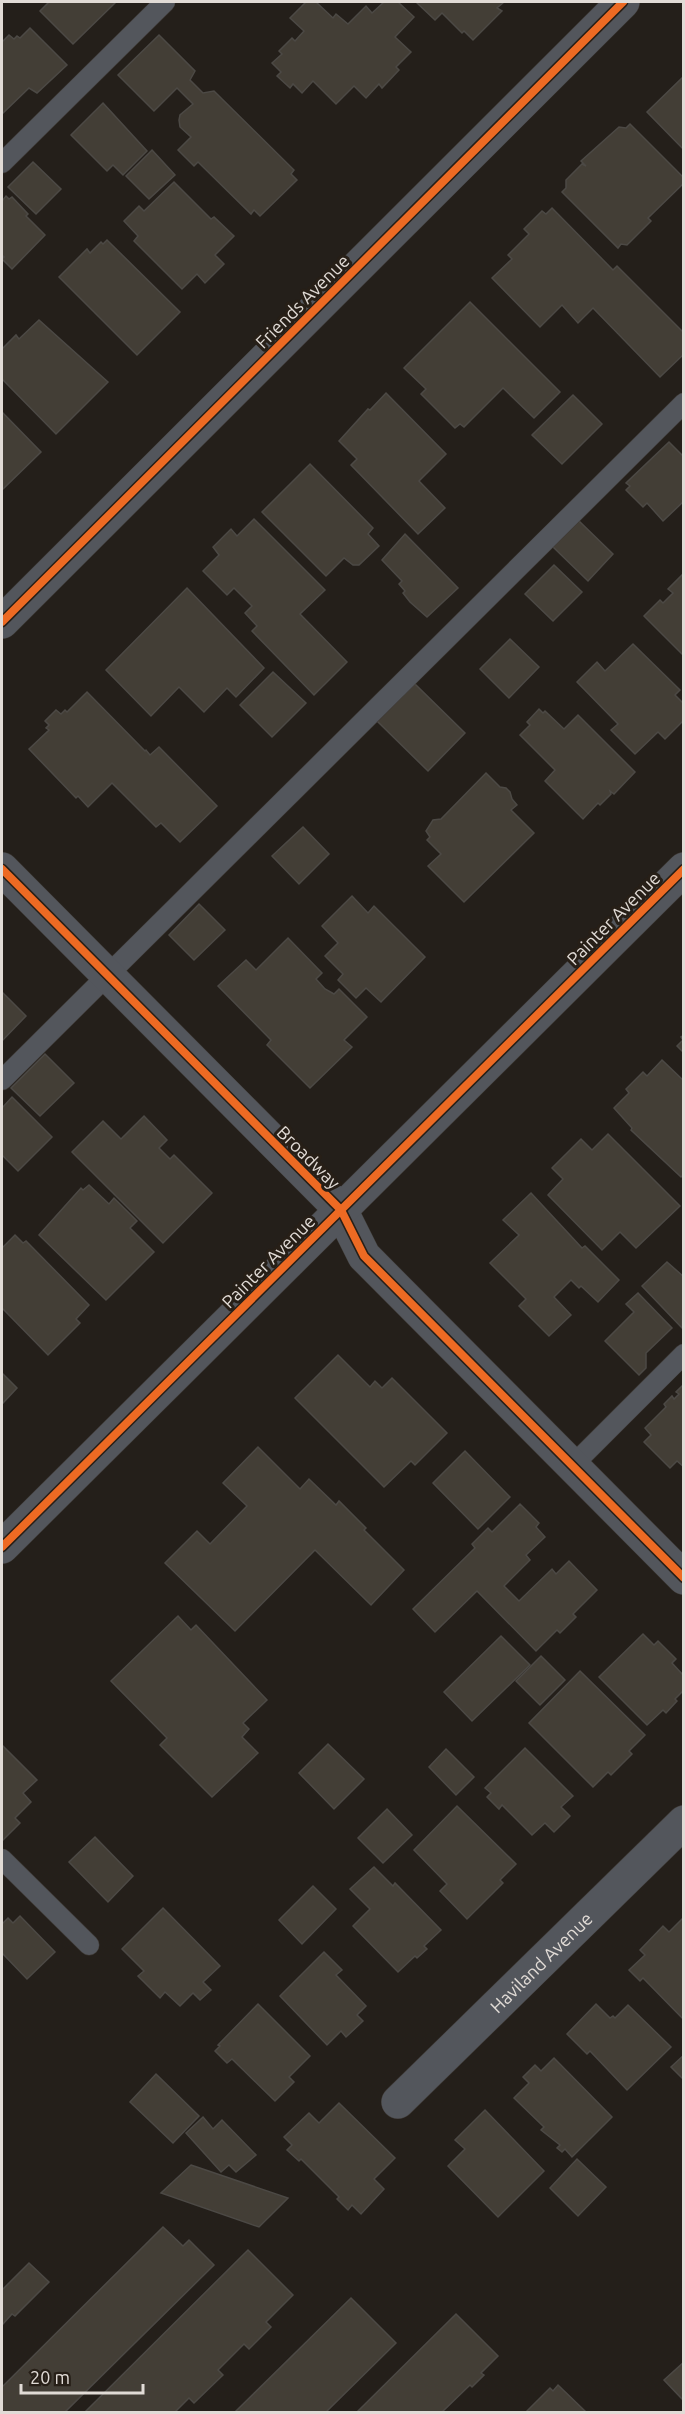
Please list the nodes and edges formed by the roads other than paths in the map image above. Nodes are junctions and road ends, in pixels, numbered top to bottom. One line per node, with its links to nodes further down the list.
1 (165, 2): 3 (lane)
2 (623, 2): 5 (street, Friends Avenue)
3 (2, 163)
4 (684, 403): 8 (lane)
5 (2, 622)
6 (2, 869): 8 (street, Broadway)
7 (684, 869): 10 (street, Painter Avenue)
8 (106, 974): 9 (lane); 10 (street, Broadway)
9 (2, 1080)
10 (341, 1210): 12 (street, Broadway); 13 (street, Painter Avenue)
11 (684, 1354): 12 (lane)
12 (572, 1466): 14 (street, Broadway)
13 (2, 1547)
14 (684, 1578)
15 (684, 1822): 18 (street, Haviland Avenue)
16 (2, 1858): 17 (lane)
17 (89, 1945)
18 (398, 2102)

